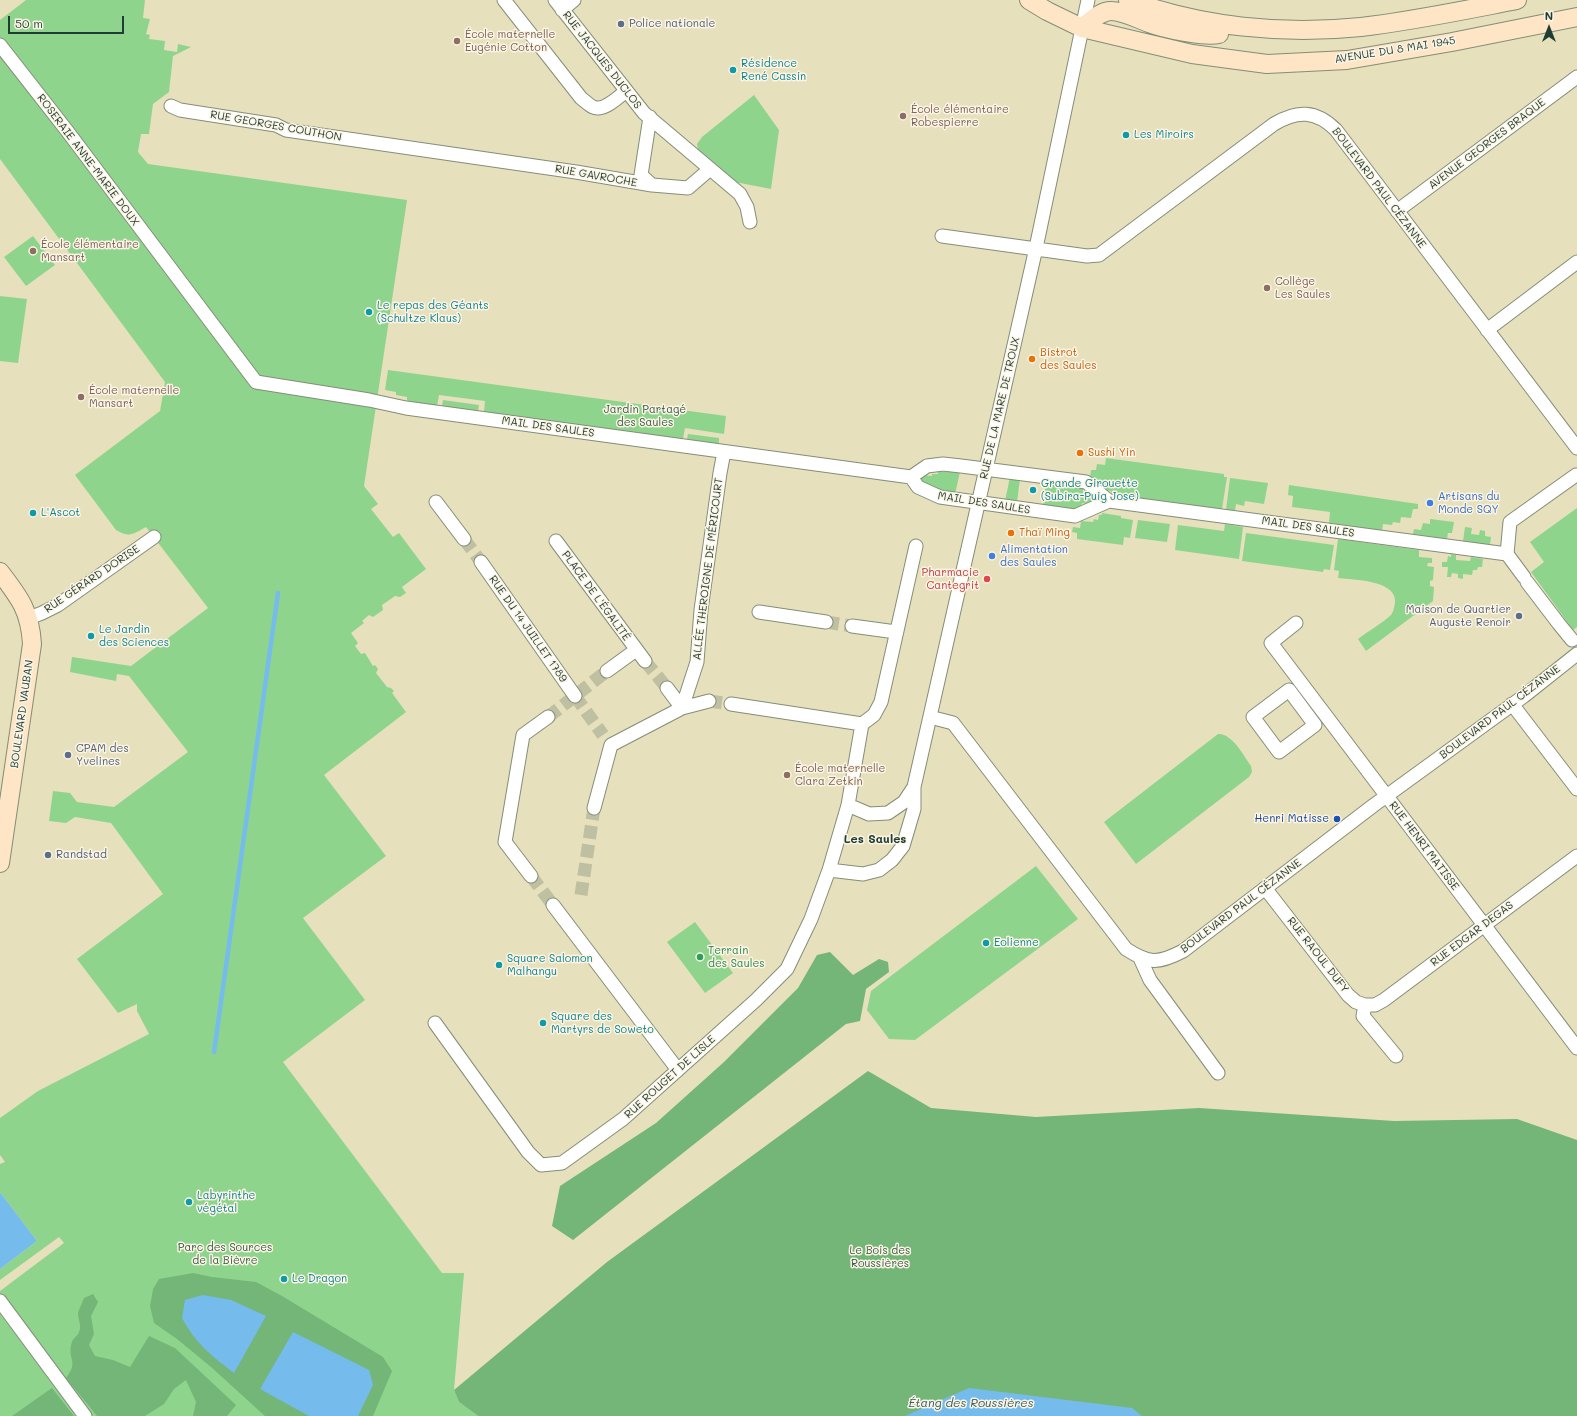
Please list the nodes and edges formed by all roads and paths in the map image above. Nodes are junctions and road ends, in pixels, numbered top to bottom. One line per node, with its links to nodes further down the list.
1 (504, 0): 13 (street)
2 (574, 0): 7 (street)
3 (1029, 0): 9 (main road, AVENUE DU 8 MAI 1945)
4 (1088, 0): 9 (street, RUE DE LA MARE DE TROUX)
5 (1128, 0): 10 (main road)
6 (1517, 0): 10 (main road)
7 (559, 5): 13 (street, RUE JACQUES DUCLOS)
8 (1577, 17): 9 (main road, AVENUE DU 8 MAI 1945)
9 (1082, 28): 10 (main road); 22 (street, RUE DE LA MARE DE TROUX)
10 (1255, 28)
11 (0, 45): 25 (street, ROSERAIE ANNE-MARIE DOUX)
12 (1577, 77): 19 (street, AVENUE GEORGES BRAQUE)
13 (626, 91): 15 (street, RUE JACQUES DUCLOS)
14 (171, 106): 16 (street, RUE GEORGES COUTHON)
15 (650, 118): 17 (street, RUE JACQUES DUCLOS); 18 (street, RUE JACQUES DUCLOS)
16 (406, 146): 18 (street, RUE GAVROCHE)
17 (710, 168): 18 (street, RUE GAVROCHE); 20 (street)
18 (652, 185)
19 (1397, 211): 22 (street, BOULEVARD PAUL CÉZANNE); 24 (street, BOULEVARD PAUL CÉZANNE)
20 (750, 222)
21 (942, 236): 22 (street, BOULEVARD PAUL CÉZANNE)
22 (1036, 248): 28 (street, RUE DE LA MARE DE TROUX)
23 (1577, 262): 24 (street)
24 (1487, 330): 26 (street, BOULEVARD PAUL CÉZANNE)
25 (256, 382): 27 (street, MAIL DES SAULES)
26 (1577, 448)
27 (724, 452): 30 (street, MAIL DES SAULES); 57 (street, ALLÉE THEROIGNE DE MÉRICOURT)
28 (986, 469): 30 (street); 31 (street); 33 (street, RUE DE LA MARE DE TROUX)
29 (1576, 475): 38 (street)
30 (911, 477): 33 (street, MAIL DES SAULES)
31 (1109, 501): 33 (street, MAIL DES SAULES); 38 (street, MAIL DES SAULES)
32 (436, 502): 35 (street)
33 (978, 503): 59 (street, RUE DE LA MARE DE TROUX)
34 (154, 537): 42 (street, RUE GÉRARD DORISE)
35 (464, 539)
36 (556, 542): 48 (street, PLACE DE L'ÉGALITÉ)
37 (916, 546): 46 (street)
38 (1507, 554): 47 (street)
39 (481, 562): 53 (street, RUE DU 14 JUILLET 1789)
40 (0, 572): 42 (main road, BOULEVARD VAUBAN)
41 (759, 612): 43 (street)
42 (28, 618): 68 (main road, BOULEVARD VAUBAN)
43 (826, 622)
44 (1296, 624): 64 (street, RUE HENRI MATISSE)
45 (852, 626): 46 (street)
46 (896, 632): 61 (street)
47 (1572, 640)
48 (636, 650): 50 (street, PLACE DE L'ÉGALITÉ); 51 (street)
49 (1577, 654): 56 (street, BOULEVARD PAUL CÉZANNE)
50 (645, 661)
51 (607, 671)
52 (667, 688): 57 (street)
53 (575, 696)
54 (709, 701): 57 (street)
55 (731, 704): 61 (street)
56 (1512, 704): 63 (street); 64 (street, BOULEVARD PAUL CÉZANNE)
57 (682, 708): 66 (street)
58 (548, 717): 70 (street)
59 (930, 717): 62 (street, RUE DE LA MARE DE TROUX); 74 (street, BOULEVARD PAUL CÉZANNE)
60 (1253, 717): 60 (street)
61 (862, 724): 65 (street, RUE ROUGET DE LISLE)
62 (914, 787): 65 (street, RUE DE LA MARE DE TROUX); 69 (street, RUE DE LA MARE DE TROUX)
63 (1577, 789)
64 (1386, 796): 71 (street, BOULEVARD PAUL CÉZANNE); 73 (street, RUE HENRI MATISSE)
65 (848, 805): 69 (street, RUE ROUGET DE LISLE)
66 (594, 808)
67 (1577, 856): 73 (street, RUE EDGAR DEGAS)
68 (0, 864)
69 (828, 870): 79 (street, RUE ROUGET DE LISLE)
70 (531, 876)
71 (1265, 888): 74 (street, BOULEVARD PAUL CÉZANNE); 75 (street, RUE RAOUL DUFY)
72 (553, 905): 79 (street)
73 (1484, 926): 75 (street, RUE EDGAR DEGAS); 77 (street, RUE HENRI MATISSE)
74 (1140, 958): 80 (street)
75 (1365, 1005): 78 (street)
76 (435, 1023): 79 (street, RUE ROUGET DE LISLE)
77 (1577, 1048)
78 (1396, 1056)
79 (678, 1070)
80 (1218, 1073)
81 (0, 1301): 82 (street)
82 (85, 1416)

